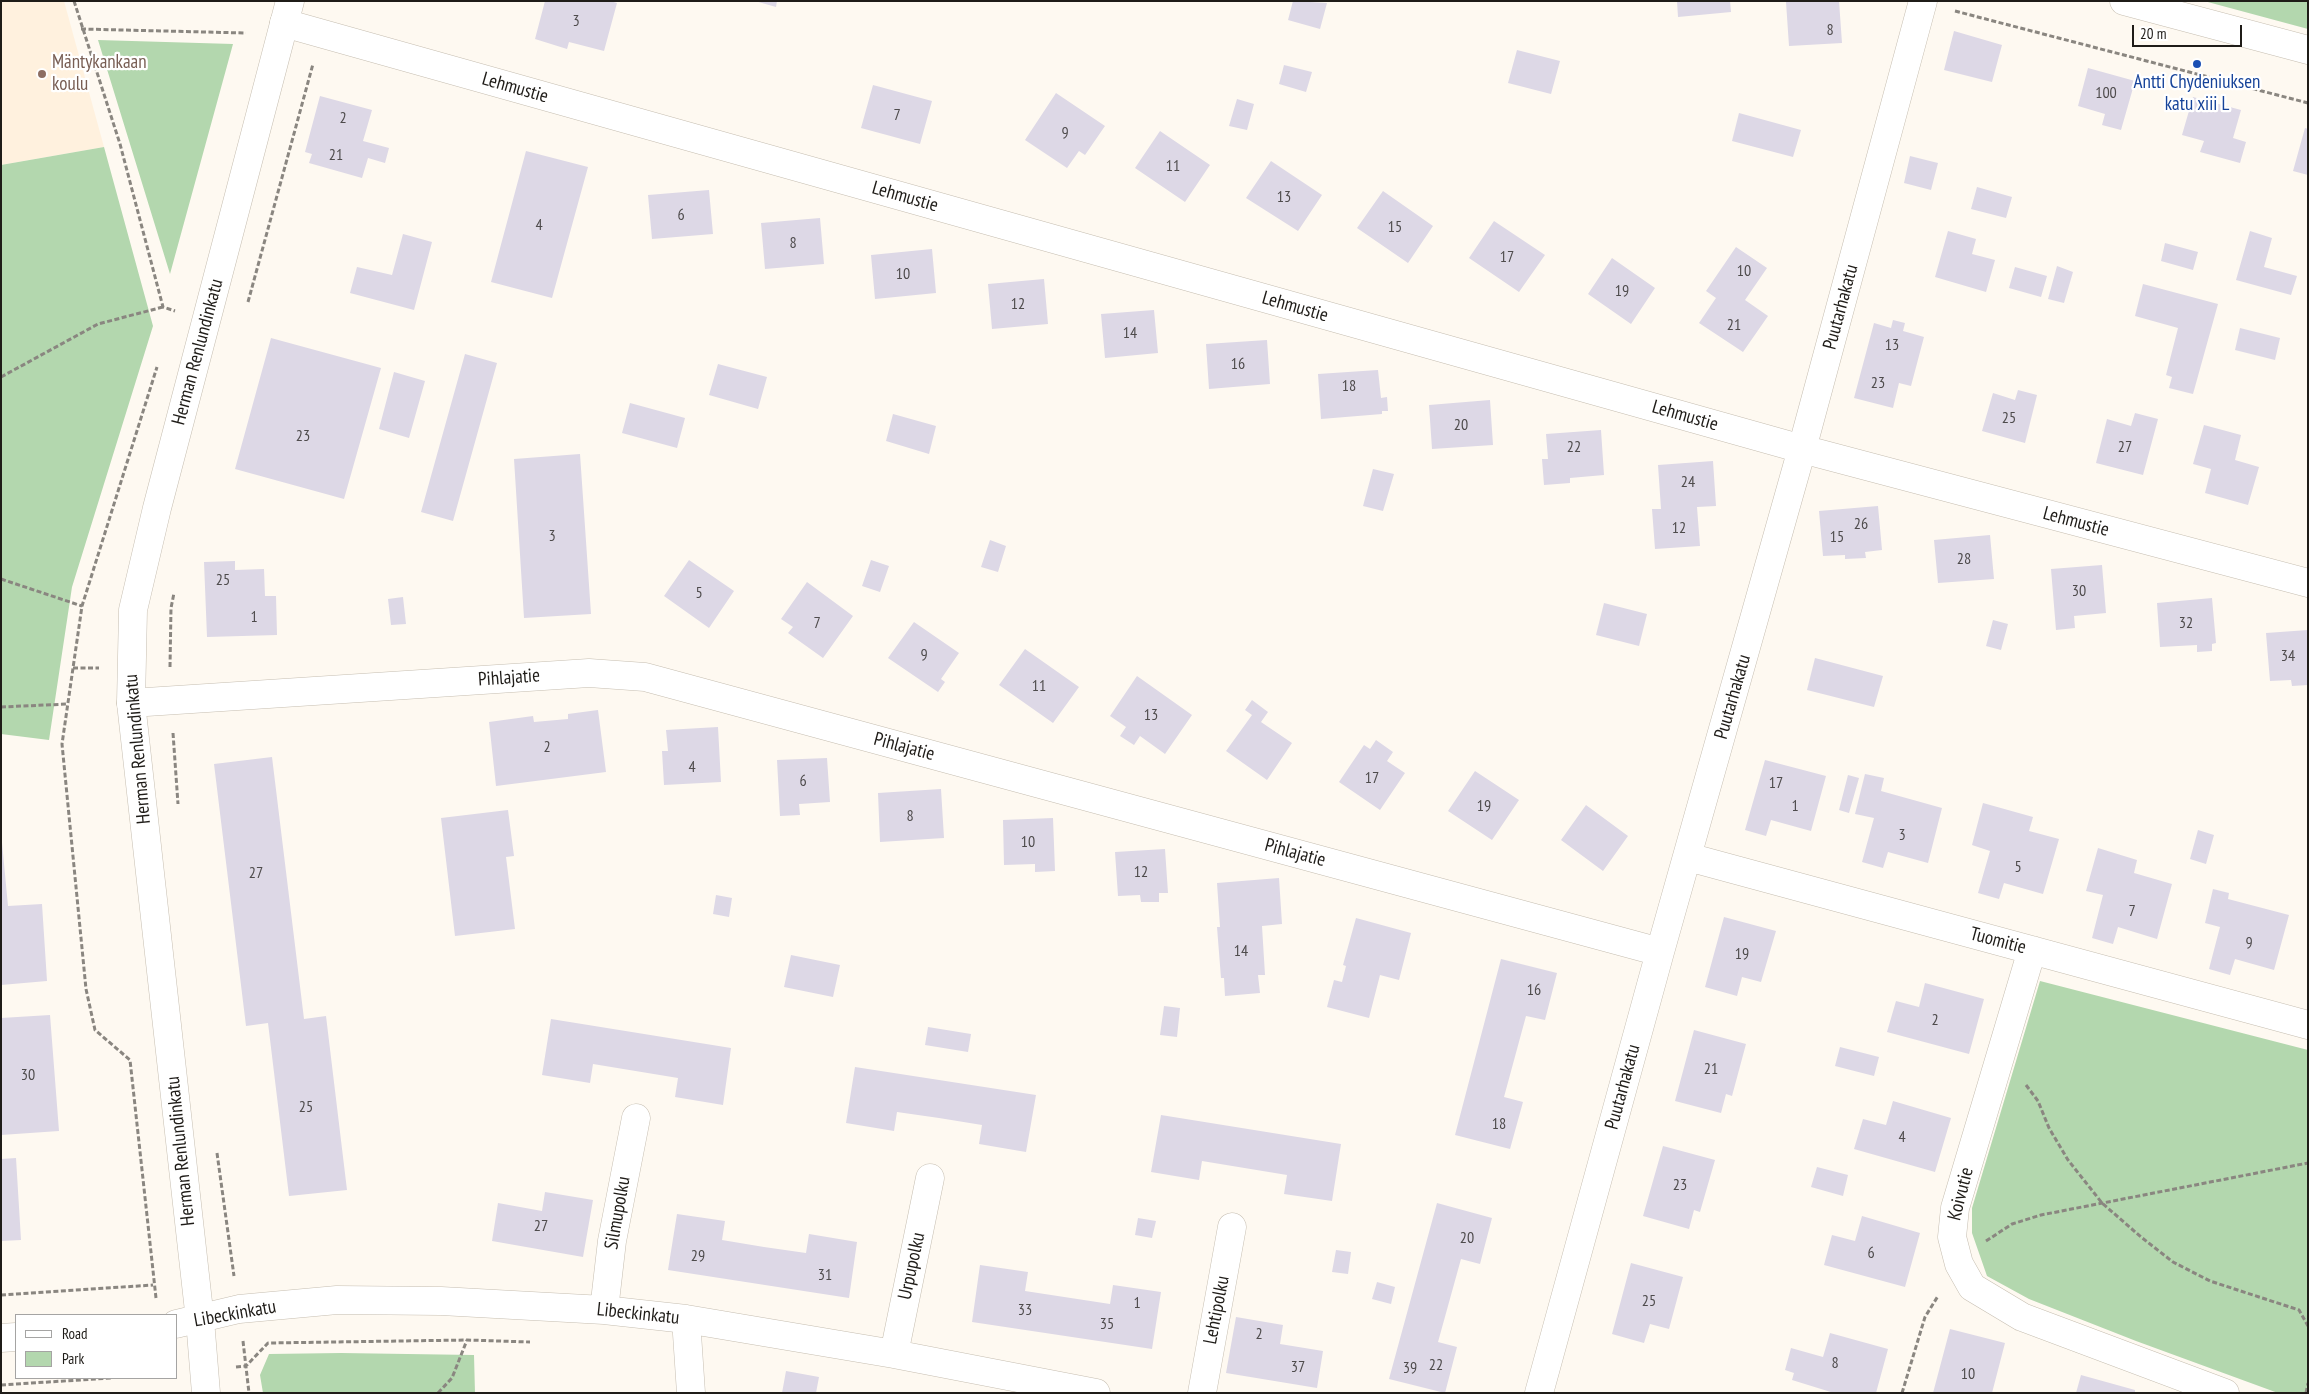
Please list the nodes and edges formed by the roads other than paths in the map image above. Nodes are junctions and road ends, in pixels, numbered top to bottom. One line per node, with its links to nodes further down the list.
1 (2124, 1): 4 (street)
2 (1923, 2): 5 (street, Puutarhakatu)
3 (287, 12): 5 (street, Lehmustie); 7 (street, Herman Renlundinkatu)
4 (2308, 50)
5 (1802, 449): 6 (street, Lehmustie); 8 (street, Puutarhakatu)
6 (2308, 583)
7 (131, 703): 10 (street, Pihlajatie); 17 (street, Herman Renlundinkatu)
8 (1688, 857): 9 (street, Tuomitie); 10 (street, Puutarhakatu)
9 (2032, 950): 11 (street, Tuomitie); 26 (street, Koivutie)
10 (1660, 952): 25 (street, Puutarhakatu)
11 (2308, 1025)
12 (636, 1118): 15 (street, Silmupolku)
13 (930, 1178): 20 (street, Urpupolku)
14 (1232, 1227): 24 (street, Lehtipolku)
15 (604, 1310): 16 (street, Libeckinkatu); 17 (street, Libeckinkatu)
16 (686, 1319): 20 (street, Libeckinkatu); 22 (street)
17 (188, 1322): 21 (street, Herman Renlundinkatu)
18 (15, 1337): 19 (street)
19 (1, 1338)
20 (894, 1354): 23 (street, Libeckinkatu)
21 (204, 1382)
22 (691, 1393)
23 (1096, 1393)
24 (1202, 1393)
25 (1539, 1393)
26 (2226, 1393)

